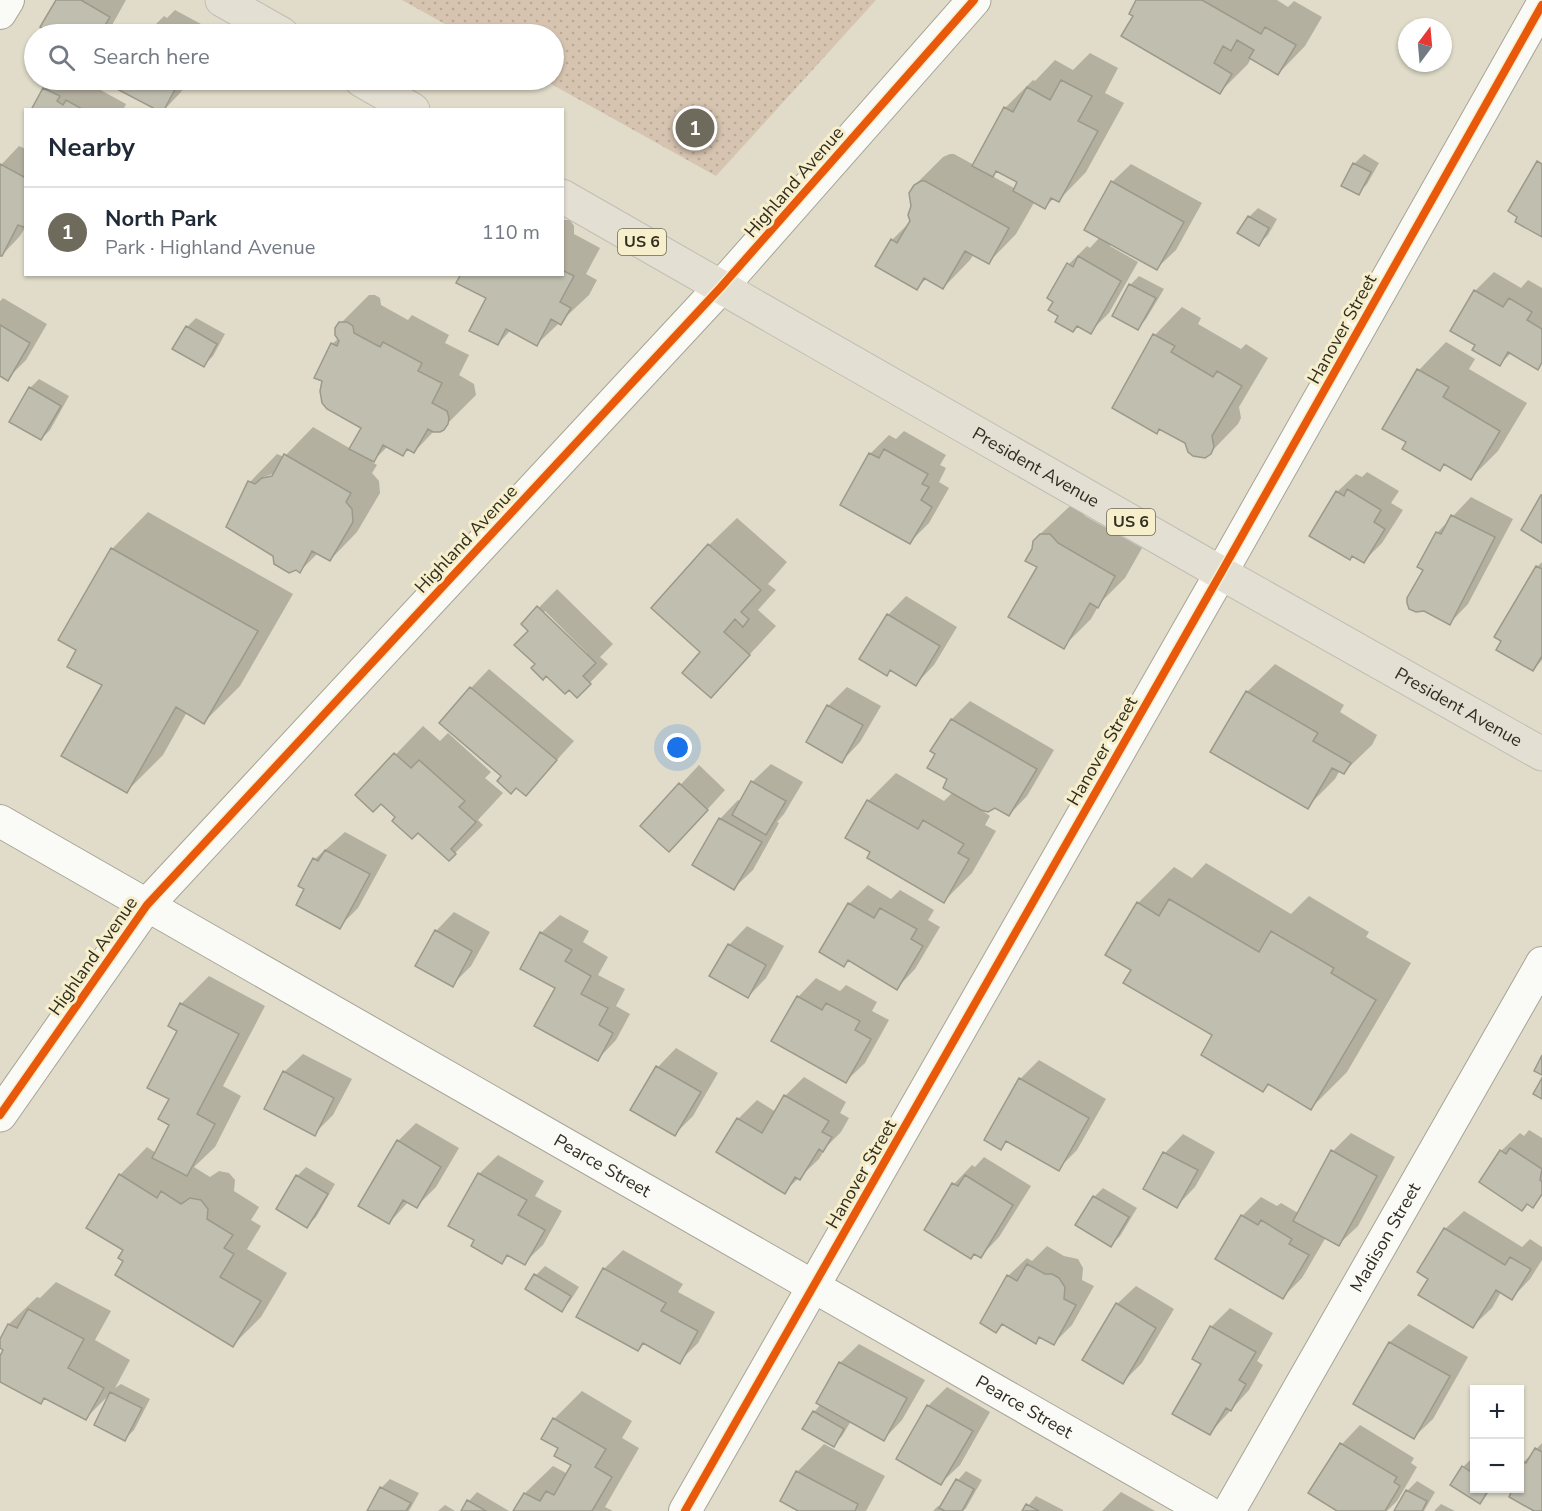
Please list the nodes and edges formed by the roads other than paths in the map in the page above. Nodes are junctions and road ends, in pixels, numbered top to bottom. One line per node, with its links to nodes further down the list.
1 (8, 0): 5 (street)
2 (222, 0): 6 (main road)
3 (974, 0): 10 (street, Highland Avenue)
4 (1542, 5): 11 (street, Hanover Street)
5 (0, 14)
6 (264, 24)
7 (378, 90): 8 (main road)
8 (410, 108)
9 (564, 197): 10 (main road, President Avenue / US 6)
10 (721, 287): 11 (main road, President Avenue / US 6); 14 (street, Highland Avenue)
11 (1221, 573): 12 (main road, President Avenue / US 6); 17 (street, Hanover Street)
12 (1542, 754)
13 (0, 821): 14 (street, Pearce Street)
14 (147, 905): 16 (street, Highland Avenue); 17 (street, Pearce Street)
15 (1542, 963): 20 (street, Madison Street)
16 (0, 1115)
17 (814, 1286): 18 (street, Hanover Street); 19 (street, Pearce Street)
18 (684, 1511)
19 (1206, 1511)
20 (1229, 1511)

